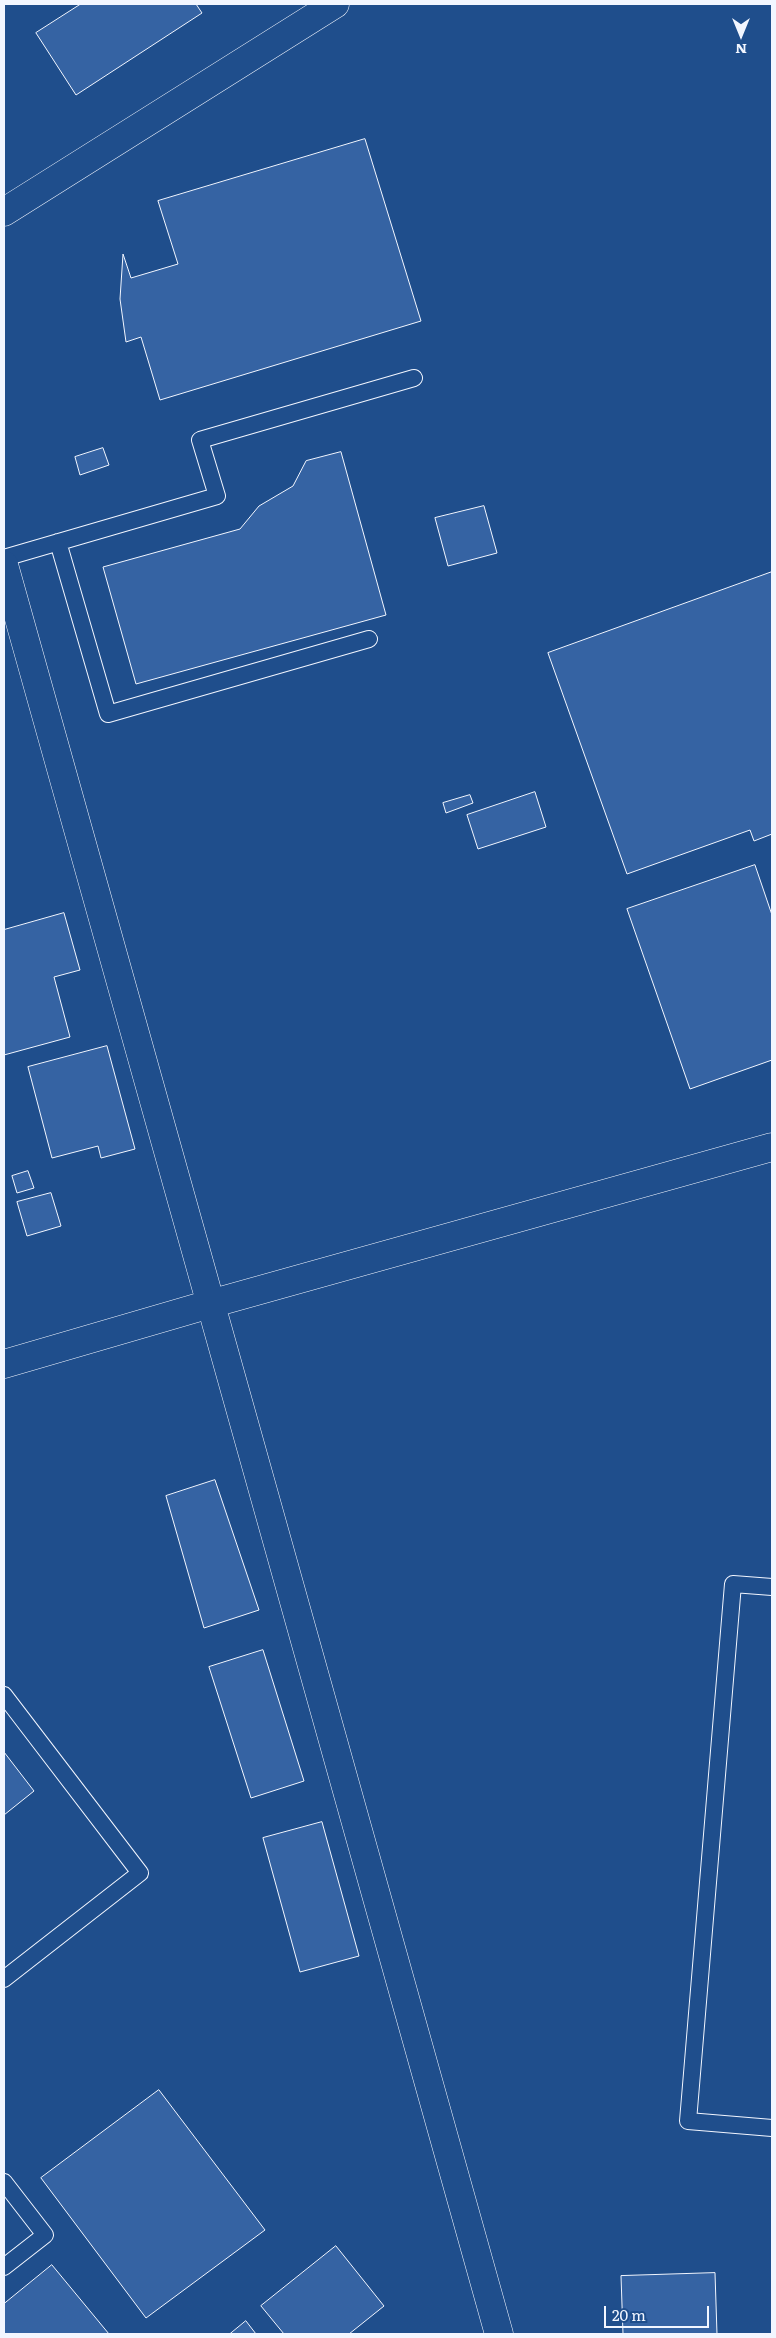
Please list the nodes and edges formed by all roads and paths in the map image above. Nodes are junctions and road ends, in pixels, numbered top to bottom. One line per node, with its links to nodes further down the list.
1 (329, 5): 2 (street)
2 (4, 212)
3 (414, 378): 4 (lane)
4 (58, 542): 5 (lane); 7 (lane)
5 (4, 558)
6 (4, 565): 9 (street)
7 (369, 639)
8 (772, 1146): 9 (street)
9 (210, 1304): 10 (street); 17 (street)
10 (4, 1364)
11 (772, 1587): 14 (lane)
12 (4, 1696): 13 (lane)
13 (4, 1979)
14 (772, 2128)
15 (4, 2182): 16 (lane)
16 (4, 2267)
17 (499, 2334)

